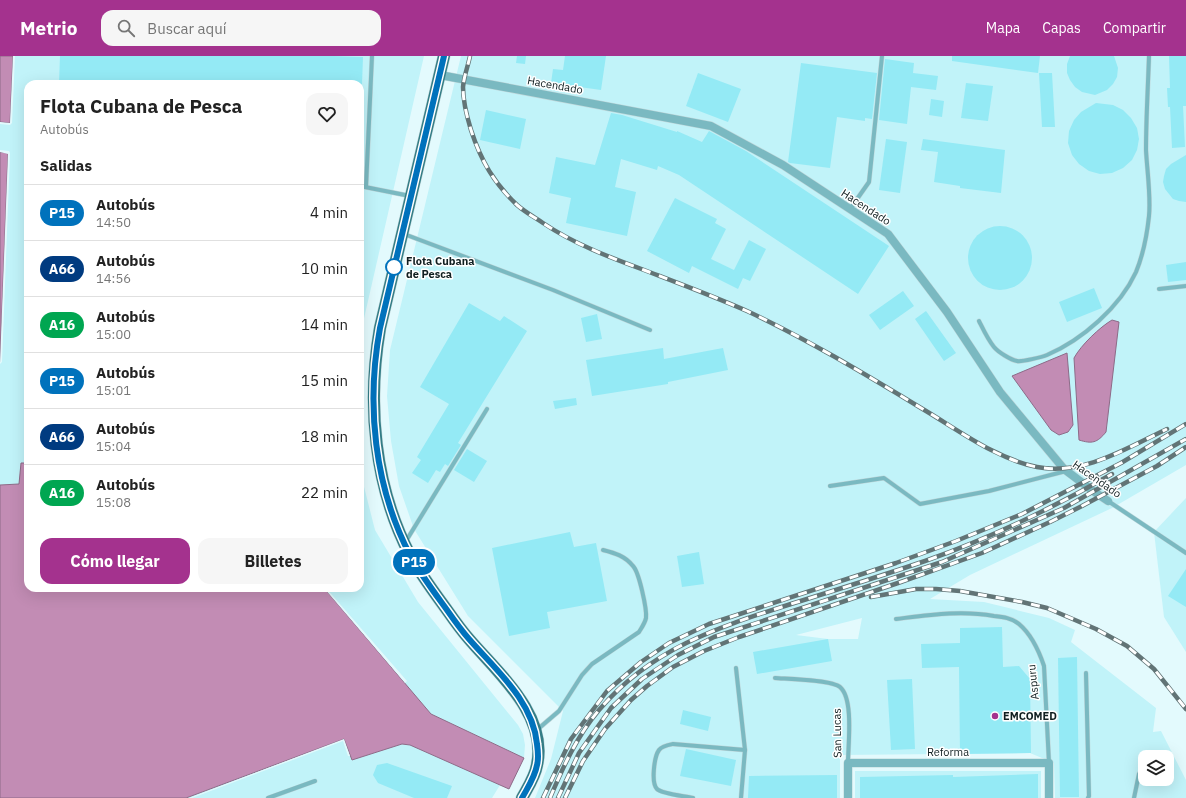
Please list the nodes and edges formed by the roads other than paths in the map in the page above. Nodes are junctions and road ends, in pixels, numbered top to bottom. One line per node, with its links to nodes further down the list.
1 (372, 56): 6 (lane)
2 (444, 56): 5 (main road)
3 (882, 56): 8 (lane)
4 (1149, 56): 12 (lane)
5 (440, 75): 7 (main road); 8 (street, Hacendado)
6 (366, 187): 7 (lane)
7 (411, 196): 9 (main road)
8 (850, 209): 15 (street, Hacendado)
9 (402, 234): 13 (lane); 18 (main road)
10 (1186, 286): 11 (lane)
11 (1160, 289)
12 (979, 321)
13 (650, 330)
14 (487, 409): 18 (lane)
15 (1066, 471): 16 (lane); 17 (street, Hacendado)
16 (830, 486)
17 (1108, 501): 20 (lane, Hacendado)
18 (405, 543): 25 (main road)
19 (603, 550): 25 (lane)
20 (1186, 552)
21 (896, 620): 28 (lane, Aspuru)
22 (736, 668): 26 (lane)
23 (1086, 673): 37 (lane)
24 (775, 678): 27 (lane, San Lucas)
25 (536, 731): 32 (main road)
26 (745, 750): 33 (lane); 34 (lane)
27 (848, 763): 28 (street, Reforma); 35 (street, San Lucas)
28 (1049, 763): 36 (street, Aspuru)
29 (1138, 779): 38 (lane)
30 (315, 781): 31 (lane)
31 (268, 798)
32 (522, 798)
33 (693, 798)
34 (741, 798)
35 (848, 798)
36 (1049, 798)
37 (1088, 798)
38 (1134, 798)

